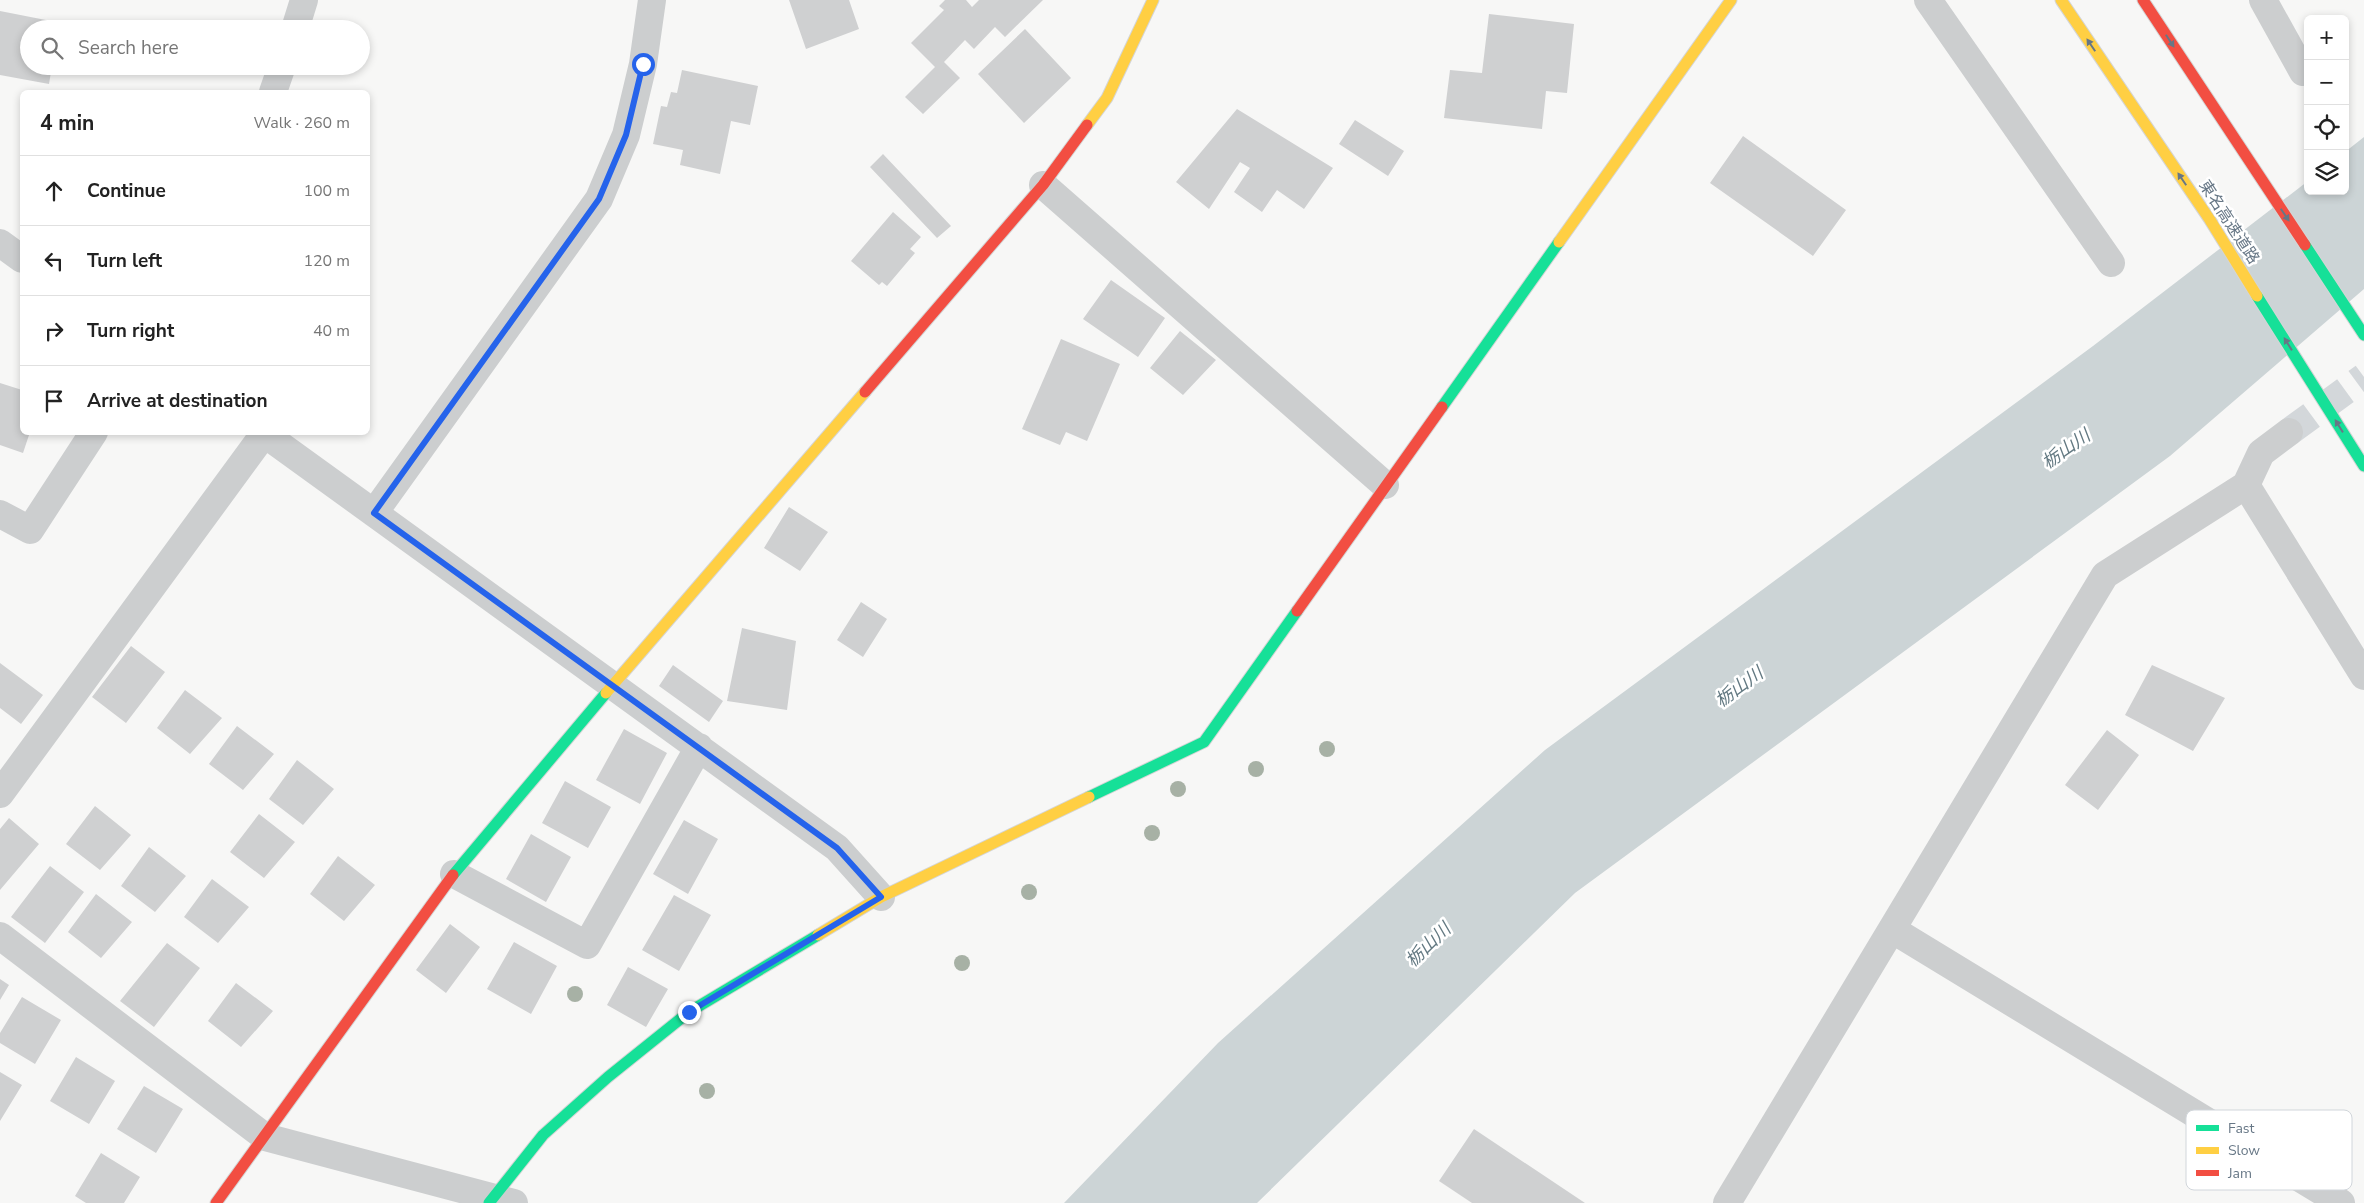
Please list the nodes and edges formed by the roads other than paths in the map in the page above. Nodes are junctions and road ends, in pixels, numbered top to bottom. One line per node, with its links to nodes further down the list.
1 (304, 0): 9 (street)
2 (652, 0): 25 (street)
3 (1153, 0): 13 (main road)
4 (1731, 0): 23 (main road)
5 (1928, 0): 16 (street)
6 (2060, 0): 22 (main road, 東名高速道路, one-way to 6)
7 (2143, 0): 17 (main road, one-way to 17)
8 (2263, 0): 10 (street)
9 (298, 20)
10 (2303, 72)
11 (279, 75): 12 (street)
12 (274, 90)
13 (1043, 185): 23 (street); 28 (main road)
14 (0, 243): 15 (street)
15 (20, 258)
16 (2111, 263)
17 (2364, 335)
18 (2289, 432): 24 (street)
19 (92, 435): 26 (street)
20 (262, 435): 30 (street)
21 (266, 435): 25 (street)
22 (2364, 466)
23 (1385, 484): 32 (main road)
24 (2246, 485): 27 (street); 33 (street)
25 (374, 513): 28 (street)
26 (0, 514)
27 (2364, 676)
28 (613, 684): 29 (street); 31 (main road)
29 (699, 748): 31 (street); 32 (street)
30 (0, 794)
31 (454, 874): 36 (main road)
32 (881, 897): 38 (main road)
33 (1893, 930): 35 (street); 40 (street)
34 (0, 936): 36 (street)
35 (2188, 1110)
36 (265, 1137): 38 (street); 39 (main road)
37 (2320, 1190): 41 (street)
38 (498, 1201)
39 (216, 1203)
40 (1727, 1203)
41 (2341, 1203)

